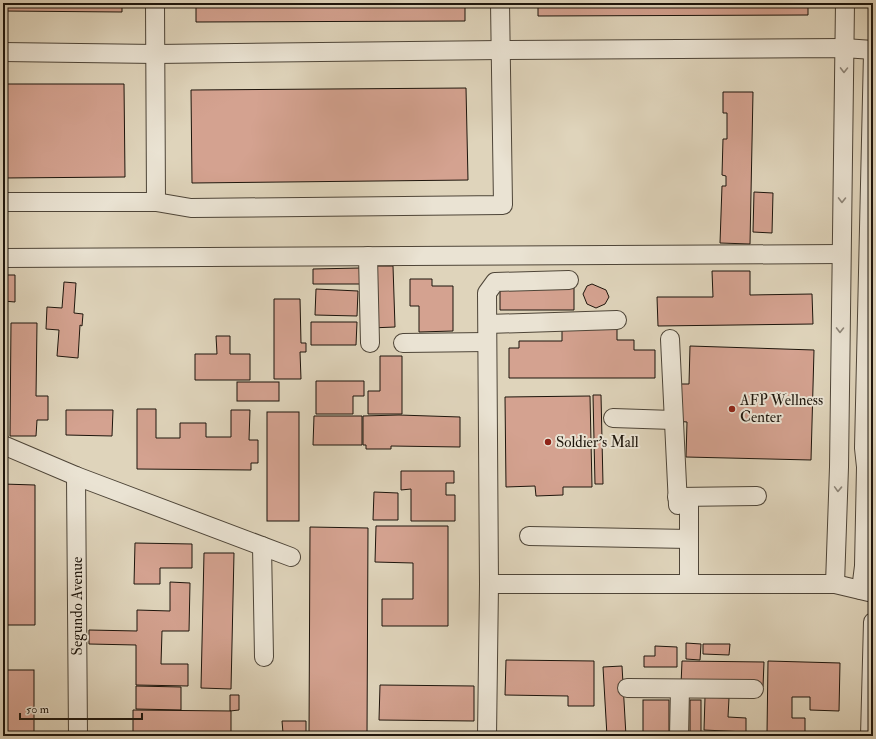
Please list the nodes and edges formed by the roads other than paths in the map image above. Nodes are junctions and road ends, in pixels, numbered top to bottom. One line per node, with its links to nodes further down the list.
1 (155, 3): 9 (street)
2 (500, 3): 5 (street)
3 (845, 3): 4 (street)
4 (844, 48): 5 (street); 6 (street); 12 (street, one-way to 12)
5 (500, 50): 9 (street); 11 (street)
6 (873, 50)
7 (3, 52): 9 (street)
8 (873, 53): 25 (street)
9 (156, 54): 11 (street)
10 (3, 202): 11 (street)
11 (156, 202)
12 (841, 254): 13 (street); 35 (street, one-way to 35)
13 (368, 256): 14 (street); 20 (street)
14 (3, 258)
15 (569, 280): 17 (street)
16 (617, 320): 17 (street)
17 (488, 324): 19 (street)
18 (670, 339): 23 (street)
19 (487, 342): 21 (street); 34 (street)
20 (370, 343)
21 (403, 343)
22 (613, 418): 23 (street)
23 (674, 420): 28 (street)
24 (3, 445): 26 (street)
25 (868, 447): 36 (street)
26 (76, 476): 31 (street); 42 (street, Segundo Avenue)
27 (756, 496): 28 (street)
28 (682, 503): 30 (street)
29 (530, 536): 30 (street)
30 (689, 539): 33 (street)
31 (262, 546): 32 (street); 38 (street)
32 (291, 557)
33 (689, 583): 34 (street); 35 (street)
34 (489, 584): 43 (street)
35 (835, 584): 36 (street)
36 (867, 591)
37 (873, 622): 45 (street)
38 (264, 657)
39 (627, 688): 40 (street)
40 (680, 688): 41 (street); 44 (street)
41 (754, 689)
42 (78, 736)
43 (487, 736)
44 (679, 736)
45 (870, 736)

